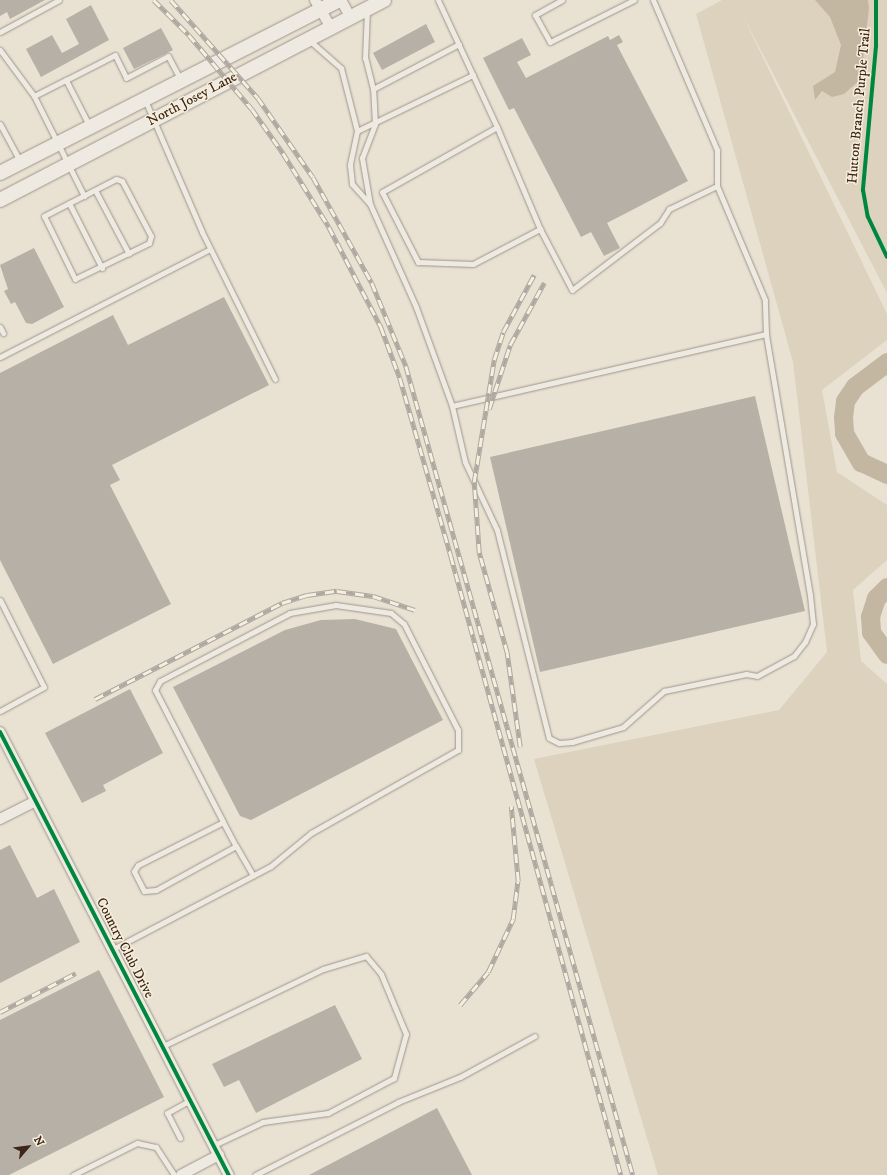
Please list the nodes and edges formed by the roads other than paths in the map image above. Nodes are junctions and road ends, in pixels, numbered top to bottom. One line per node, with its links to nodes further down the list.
1 (59, 0): 12 (lane)
2 (341, 0): 8 (main road, North Josey Lane); 10 (street)
3 (384, 0): 9 (main road, North Josey Lane)
4 (438, 0): 14 (lane)
5 (562, 0): 6 (lane)
6 (634, 0)
7 (653, 0): 33 (lane)
8 (318, 5): 11 (street); 18 (main road, North Josey Lane)
9 (368, 9): 10 (main road, North Josey Lane); 19 (lane)
10 (350, 18): 11 (main road, North Josey Lane)
11 (330, 28): 13 (main road, North Josey Lane)
12 (0, 32)
13 (308, 40): 22 (main road, North Josey Lane); 27 (lane)
14 (459, 44): 16 (lane); 19 (lane)
15 (0, 50): 20 (lane)
16 (473, 75): 24 (lane); 26 (lane)
17 (66, 80): 18 (lane); 20 (lane); 25 (lane)
18 (181, 80): 21 (main road, North Josey Lane)
19 (373, 90): 24 (lane)
20 (34, 96): 29 (lane)
21 (144, 99): 22 (lane); 25 (main road, North Josey Lane)
22 (155, 118): 31 (main road, North Josey Lane); 40 (lane)
23 (0, 124): 28 (lane)
24 (375, 124): 27 (lane); 38 (lane)
25 (90, 127): 29 (main road, North Josey Lane)
26 (497, 128): 39 (lane); 39 (lane)
27 (357, 130): 38 (lane)
28 (2, 134): 30 (lane)
29 (58, 143): 30 (main road, North Josey Lane); 31 (lane)
30 (20, 162): 32 (main road, North Josey Lane)
31 (68, 164): 35 (lane); 36 (main road, North Josey Lane)
32 (0, 173)
33 (717, 186): 39 (lane); 45 (lane)
34 (95, 190): 35 (lane); 41 (lane); 41 (lane)
35 (84, 196): 37 (lane)
36 (0, 200)
37 (69, 203): 42 (lane); 42 (lane)
38 (370, 204): 48 (lane)
39 (540, 229)
40 (210, 249): 46 (lane); 47 (lane)
41 (128, 254): 42 (lane)
42 (102, 268)
43 (0, 327): 44 (lane)
44 (3, 333)
45 (766, 334): 48 (lane); 48 (lane)
46 (0, 357)
47 (275, 379)
48 (452, 406)
49 (0, 600): 50 (lane)
50 (0, 711)
51 (0, 732): 52 (street, Country Club Drive)
52 (3, 743): 53 (street, Country Club Drive)
53 (36, 801): 54 (street); 58 (street, Country Club Drive)
54 (0, 819)
55 (223, 822): 56 (lane); 56 (lane); 57 (lane)
56 (236, 846): 57 (lane)
57 (253, 876): 58 (lane)
58 (112, 949): 60 (street, Country Club Drive)
59 (535, 1036): 69 (lane)
60 (163, 1046): 61 (street, Country Club Drive); 63 (lane)
61 (190, 1100): 62 (lane); 63 (street, Country Club Drive)
62 (180, 1138)
63 (214, 1145): 64 (street, Country Club Drive)
64 (219, 1155): 67 (street); 68 (street, Country Club Drive)
65 (73, 1175): 66 (lane)
66 (174, 1175)
67 (181, 1175)
68 (229, 1175)
69 (255, 1175)

